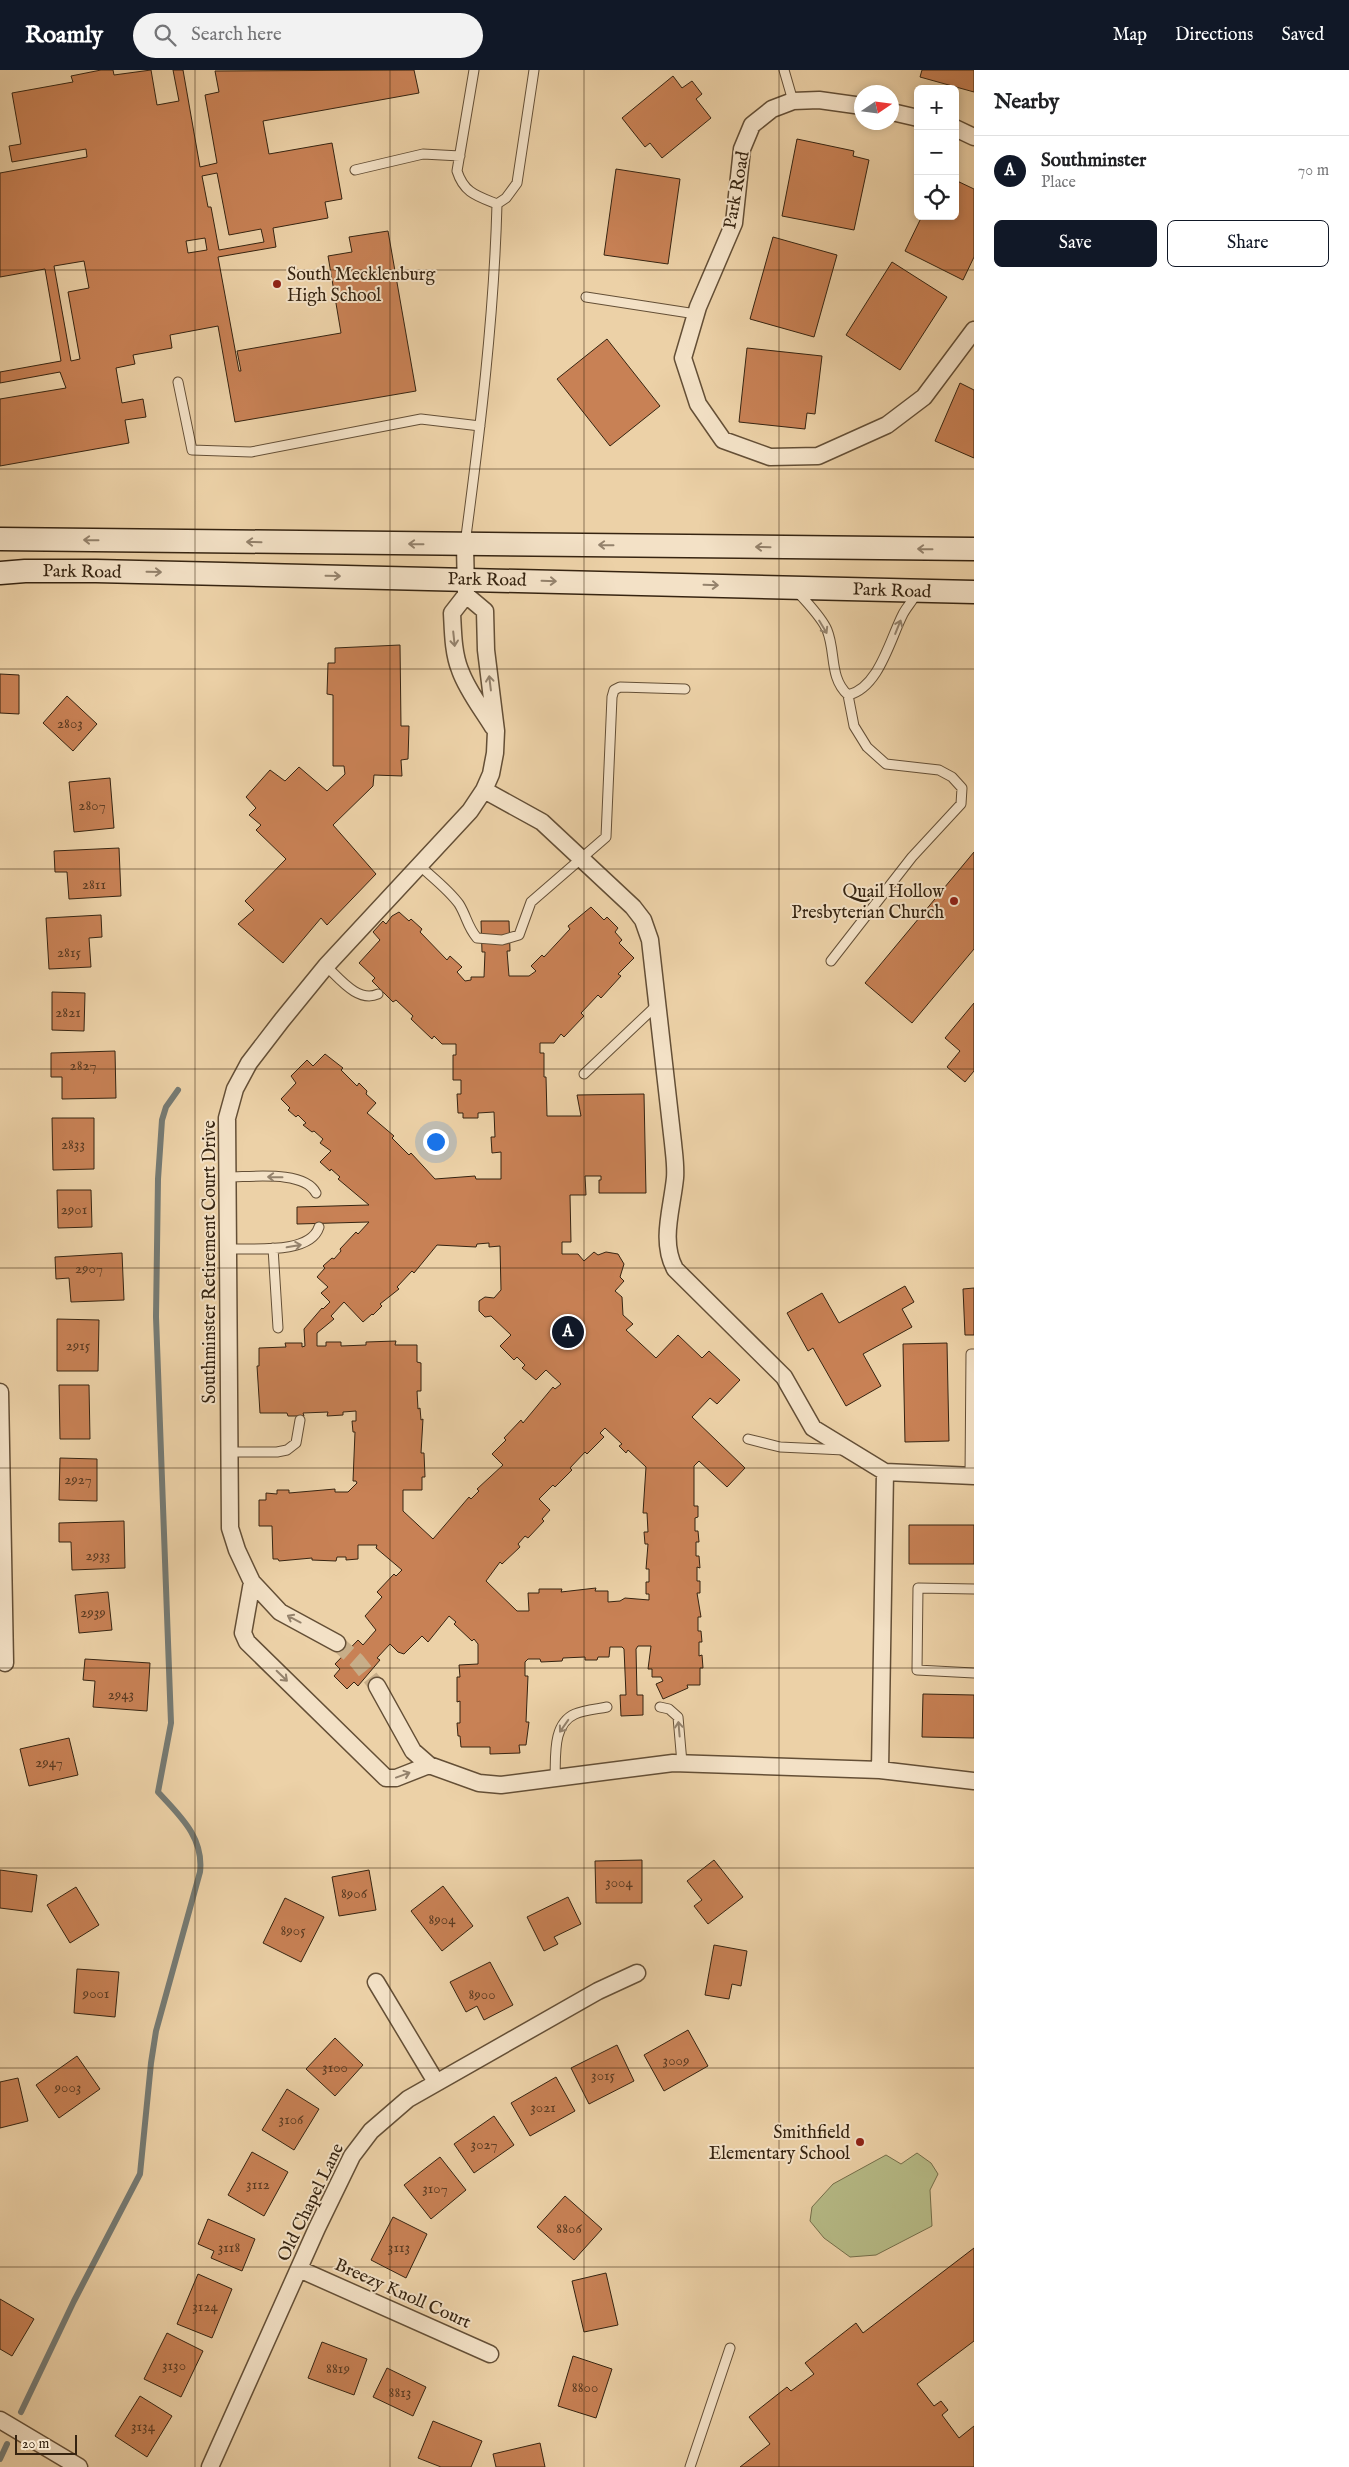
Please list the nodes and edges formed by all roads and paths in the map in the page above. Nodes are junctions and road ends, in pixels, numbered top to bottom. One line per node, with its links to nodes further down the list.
1 (474, 70): 10 (lane)
2 (534, 70): 12 (lane)
3 (784, 70): 4 (lane)
4 (793, 101): 5 (street, Park Road); 14 (street, Park Road)
5 (854, 105)
6 (899, 114): 7 (street)
7 (914, 117)
8 (959, 130): 9 (street)
9 (974, 137)
10 (460, 156): 11 (lane); 12 (lane)
11 (356, 170)
12 (497, 204): 17 (lane)
13 (586, 297): 14 (lane)
14 (696, 314): 15 (street, Park Road)
15 (974, 330)
16 (178, 382): 17 (lane)
17 (480, 426): 19 (lane)
18 (0, 539): 19 (main road, Park Road, one-way to 18)
19 (465, 544): 20 (main road, Park Road, one-way to 19); 22 (street)
20 (974, 550)
21 (0, 573): 22 (main road, Park Road, one-way to 22)
22 (466, 587): 23 (main road, Park Road, one-way to 23); 28 (street, Southminster Retirement Court Drive, one-way to 22); 28 (street, one-way to 28)
23 (794, 588): 24 (main road, Park Road); 27 (lane, one-way to 27)
24 (918, 591): 25 (main road, Park Road); 27 (lane, one-way to 24)
25 (974, 592)
26 (685, 689): 30 (lane)
27 (848, 695): 32 (lane)
28 (496, 731): 29 (street, Southminster Retirement Court Drive)
29 (484, 790): 30 (street); 31 (street, Southminster Retirement Court Drive)
30 (582, 859): 31 (lane); 35 (street)
31 (419, 865): 33 (street, Southminster Retirement Court Drive)
32 (832, 961)
33 (326, 966): 34 (lane); 37 (street, Southminster Retirement Court Drive)
34 (378, 994)
35 (657, 1004): 36 (lane); 47 (street)
36 (584, 1074)
37 (228, 1176): 38 (lane, one-way to 37); 41 (street, Southminster Retirement Court Drive)
38 (316, 1193)
39 (319, 1228): 40 (lane, one-way to 39)
40 (273, 1248): 41 (lane); 42 (lane)
41 (228, 1249): 48 (street, Southminster Retirement Court Drive)
42 (278, 1328)
43 (974, 1354): 50 (lane)
44 (0, 1392): 54 (street)
45 (300, 1420): 48 (lane)
46 (748, 1439): 47 (lane)
47 (848, 1450): 49 (street)
48 (230, 1452): 51 (street, Southminster Retirement Court Drive)
49 (885, 1472): 50 (street); 61 (street)
50 (972, 1476)
51 (252, 1582): 53 (street, Southminster Retirement Court Drive, one-way to 51); 60 (street, one-way to 60)
52 (974, 1590): 55 (lane)
53 (337, 1642)
54 (5, 1663)
55 (974, 1673)
56 (378, 1686): 60 (street)
57 (607, 1707): 62 (lane, one-way to 62)
58 (660, 1707): 59 (lane, one-way to 58)
59 (682, 1764): 61 (street); 62 (street)
60 (428, 1765): 62 (street)
61 (880, 1770): 63 (street)
62 (555, 1778)
63 (974, 1781)
64 (637, 1973): 66 (street, Old Chapel Lane)
65 (376, 1982): 66 (street)
66 (436, 2082): 67 (street, Old Chapel Lane)
67 (299, 2269): 69 (street, Breezy Knoll Court); 72 (street, Old Chapel Lane)
68 (730, 2348): 73 (lane)
69 (490, 2354)
70 (0, 2420): 71 (street)
71 (79, 2467)
72 (210, 2467)
73 (690, 2467)

